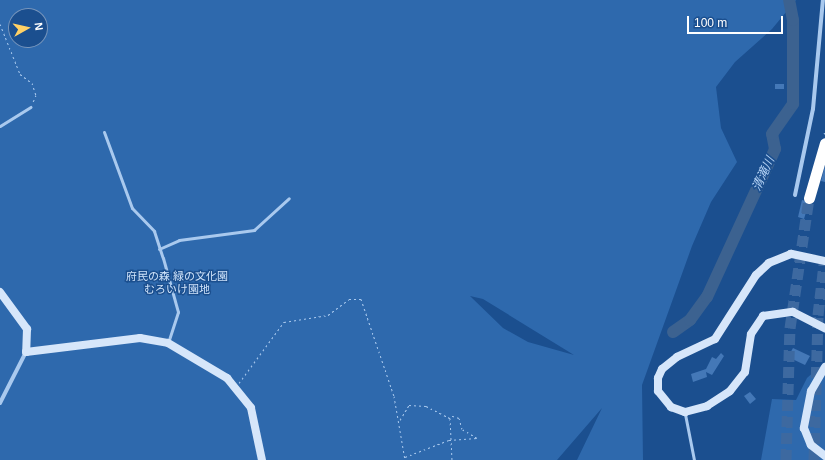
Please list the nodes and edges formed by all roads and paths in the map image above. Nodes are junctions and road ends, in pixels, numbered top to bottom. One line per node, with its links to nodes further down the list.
1 (823, 0): 7 (street)
2 (0, 24): 3 (path)
3 (30, 107): 4 (lane)
4 (0, 126)
5 (104, 132): 10 (lane)
6 (825, 143): 9 (highway)
7 (795, 195)
8 (289, 198): 10 (lane)
9 (809, 198)
10 (159, 249): 14 (lane)
11 (825, 261): 19 (street)
12 (0, 292): 15 (street)
13 (825, 328): 19 (street)
14 (168, 342): 15 (street); 17 (street)
15 (26, 352): 18 (street)
16 (825, 367): 22 (street)
17 (236, 386): 21 (path); 24 (street)
18 (0, 403)
19 (685, 412): 27 (lane)
20 (450, 415): 21 (path); 23 (path); 26 (path, bridge)
21 (399, 421): 23 (path)
22 (825, 456)
23 (404, 457): 25 (path)
24 (262, 460)
25 (405, 460)
26 (452, 460)
27 (694, 460)

